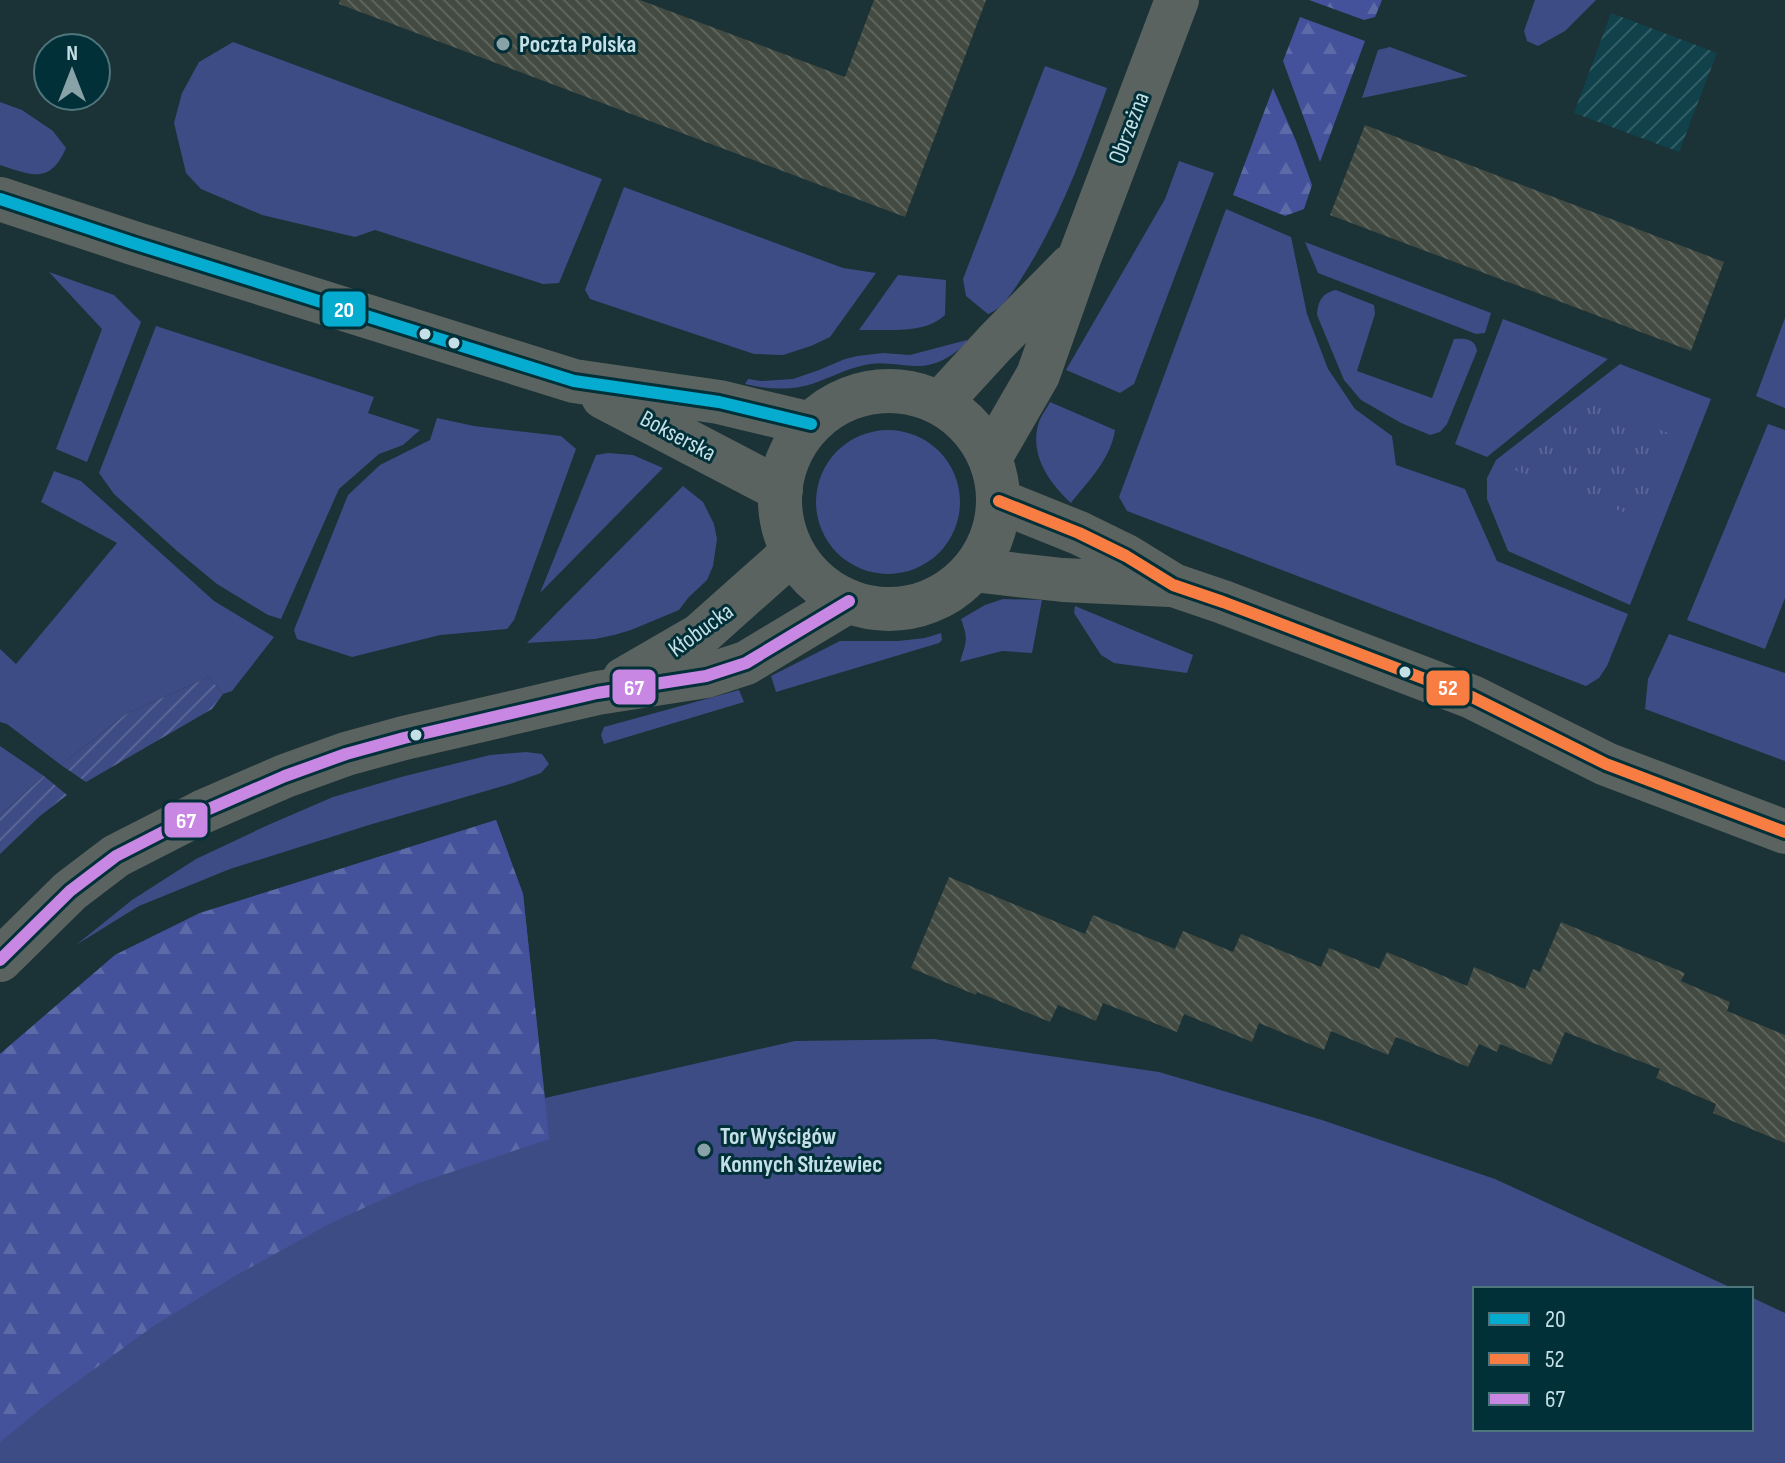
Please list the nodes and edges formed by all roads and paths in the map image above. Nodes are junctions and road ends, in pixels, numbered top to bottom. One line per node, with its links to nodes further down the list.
1 (1177, 0): 3 (street, Obrzeżna)
2 (0, 199): 4 (street, Bokserska)
3 (1080, 256): 5 (street, Obrzeżna); 7 (street, Obrzeżna)
4 (574, 381): 6 (street, Bokserska); 8 (street, Bokserska)
5 (940, 403): 6 (street); 7 (street)
6 (811, 424): 8 (street)
7 (990, 458): 9 (street)
8 (781, 490): 10 (street)
9 (999, 501): 11 (street); 12 (street)
10 (793, 552): 13 (street); 14 (street, Kłobucka)
11 (973, 570): 12 (street); 13 (street)
12 (1173, 585): 15 (street)
13 (849, 601): 14 (street, Kłobucka)
14 (597, 693): 16 (street, Kłobucka)
15 (1785, 832)
16 (0, 960)

